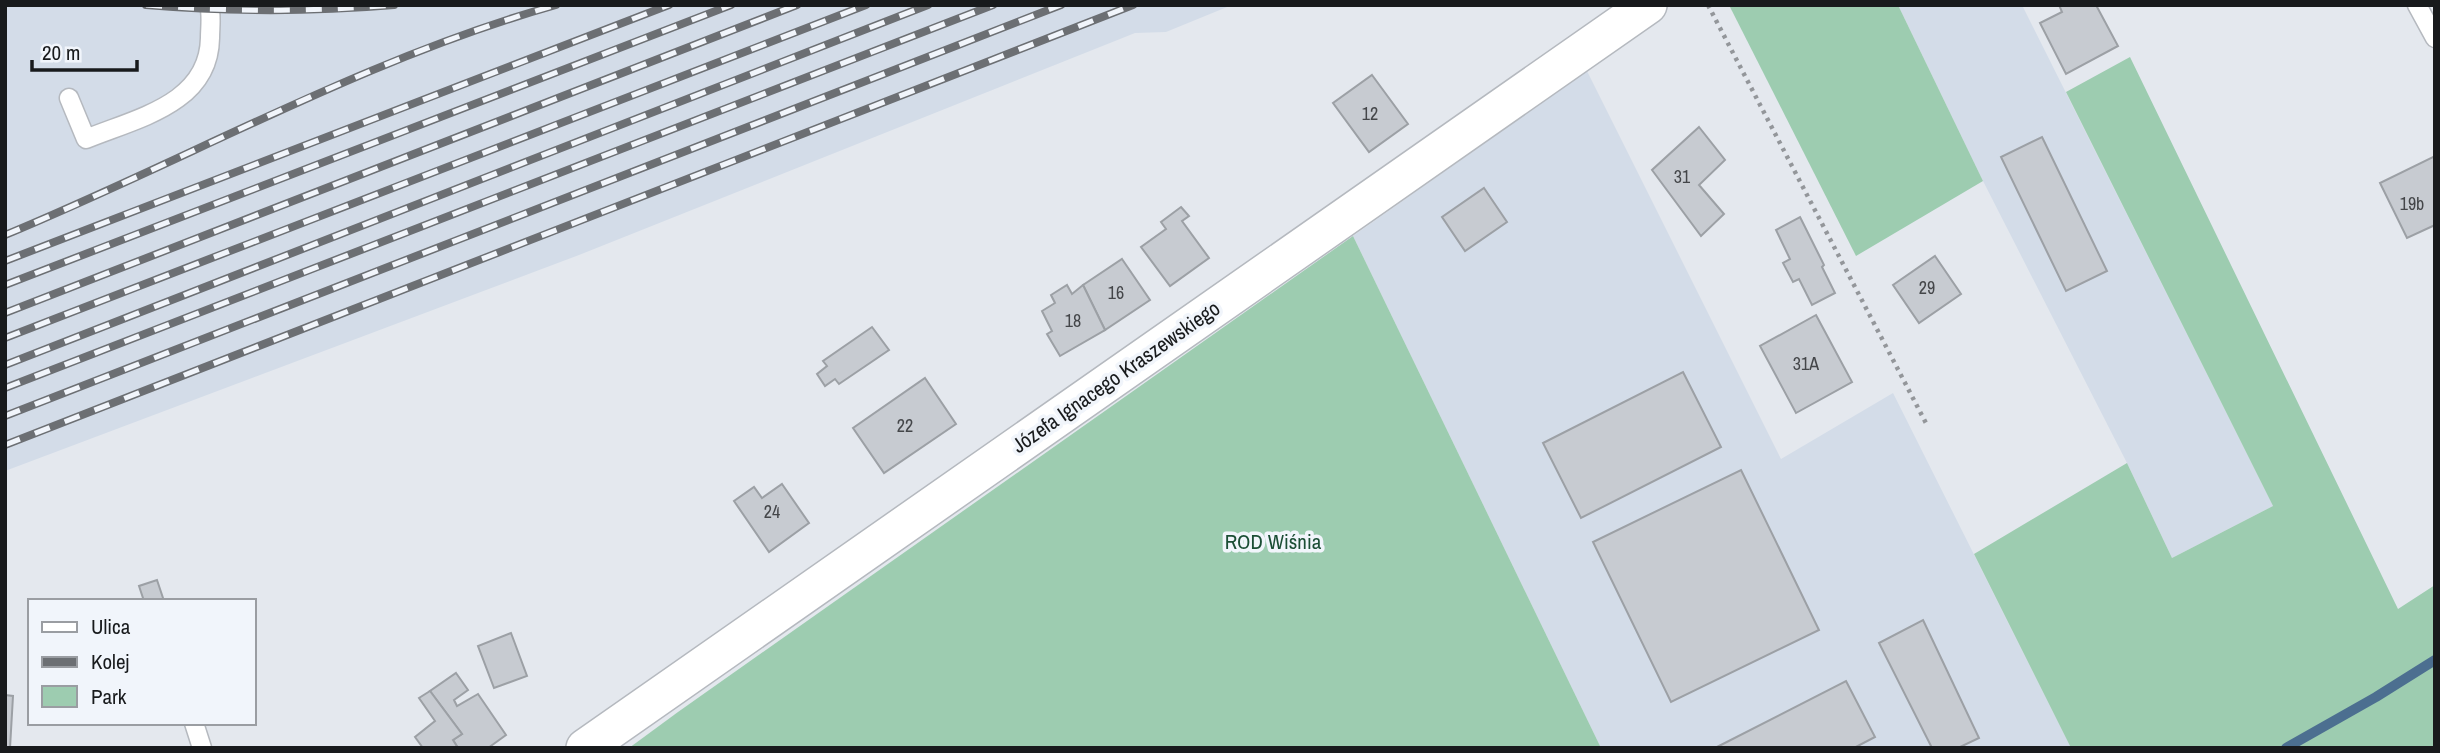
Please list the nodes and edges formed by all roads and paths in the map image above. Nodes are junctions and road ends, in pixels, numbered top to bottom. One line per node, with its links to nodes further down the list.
1 (209, 5): 6 (lane)
2 (1647, 5): 10 (street, Józefa Ignacego Kraszewskiego)
3 (1708, 5): 7 (path)
4 (2417, 5): 5 (lane)
5 (2435, 38)
6 (69, 98)
7 (1928, 427)
8 (195, 725): 9 (lane)
9 (202, 748)
10 (585, 748)

